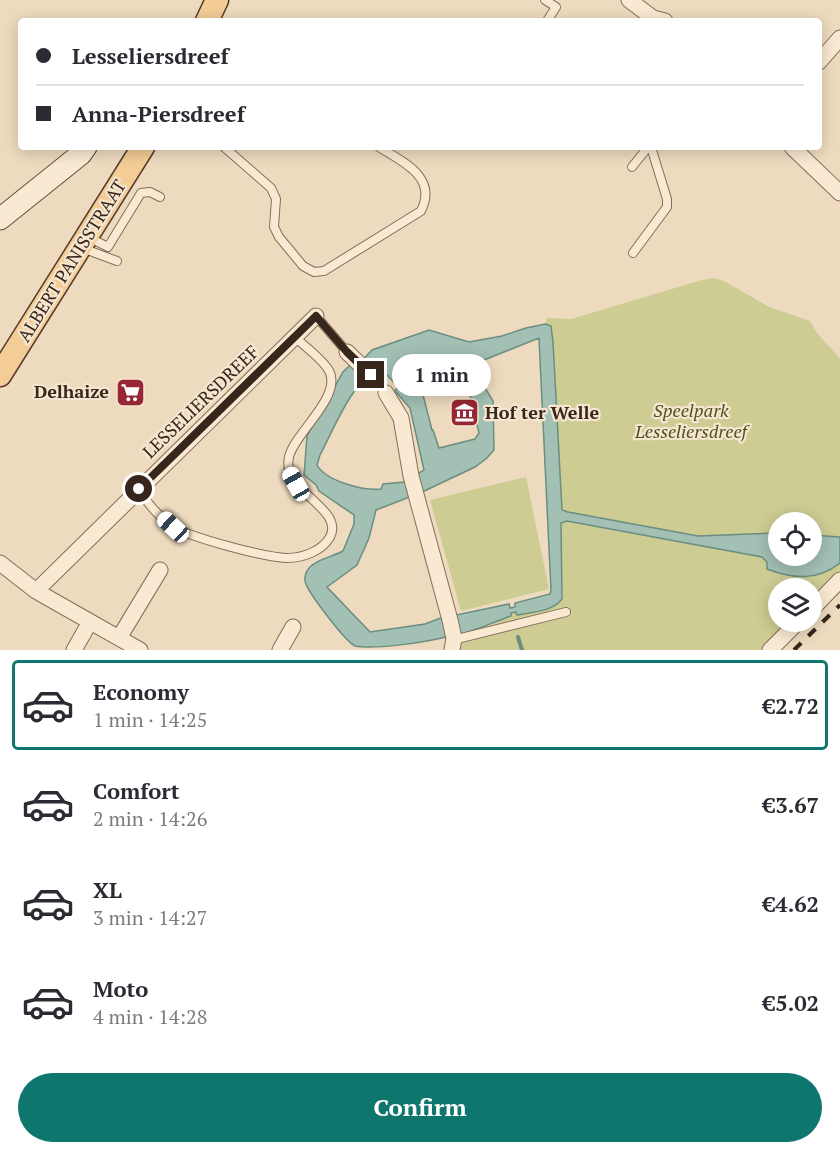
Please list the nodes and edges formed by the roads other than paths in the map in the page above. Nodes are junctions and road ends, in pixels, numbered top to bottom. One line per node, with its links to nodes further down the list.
1 (545, 0): 3 (lane)
2 (629, 0): 4 (street)
3 (549, 18)
4 (653, 18)
5 (840, 38): 6 (street)
6 (822, 59)
7 (84, 150): 17 (street)
8 (141, 150): 18 (main road, ALBERT PANISSTRAAT)
9 (227, 150): 10 (lane)
10 (383, 150)
11 (647, 150): 14 (lane)
12 (651, 150): 19 (lane)
13 (795, 150): 15 (street)
14 (632, 166)
15 (840, 193)
16 (160, 197): 18 (lane)
17 (0, 219)
18 (84, 242): 20 (lane); 24 (main road, ALBERT PANISSTRAAT)
19 (633, 253)
20 (117, 261)
21 (316, 316): 22 (street, LESSELIERSDREEF); 23 (lane)
22 (295, 337): 27 (street, LESSELIERSDREEF); 27 (lane)
23 (352, 357): 25 (street)
24 (0, 375)
25 (371, 376)
26 (386, 393): 38 (street)
27 (139, 489): 31 (street, LESSELIERSDREEF)
28 (0, 563): 31 (street)
29 (160, 570): 37 (street)
30 (840, 580): 32 (street)
31 (36, 591): 34 (street)
32 (822, 599)
33 (566, 612): 38 (lane)
34 (90, 622): 37 (street); 39 (street)
35 (293, 627): 41 (street)
36 (788, 632): 42 (street)
37 (119, 638): 40 (street)
38 (453, 645)
39 (74, 650)
40 (140, 650)
41 (280, 650)
42 (770, 650)

